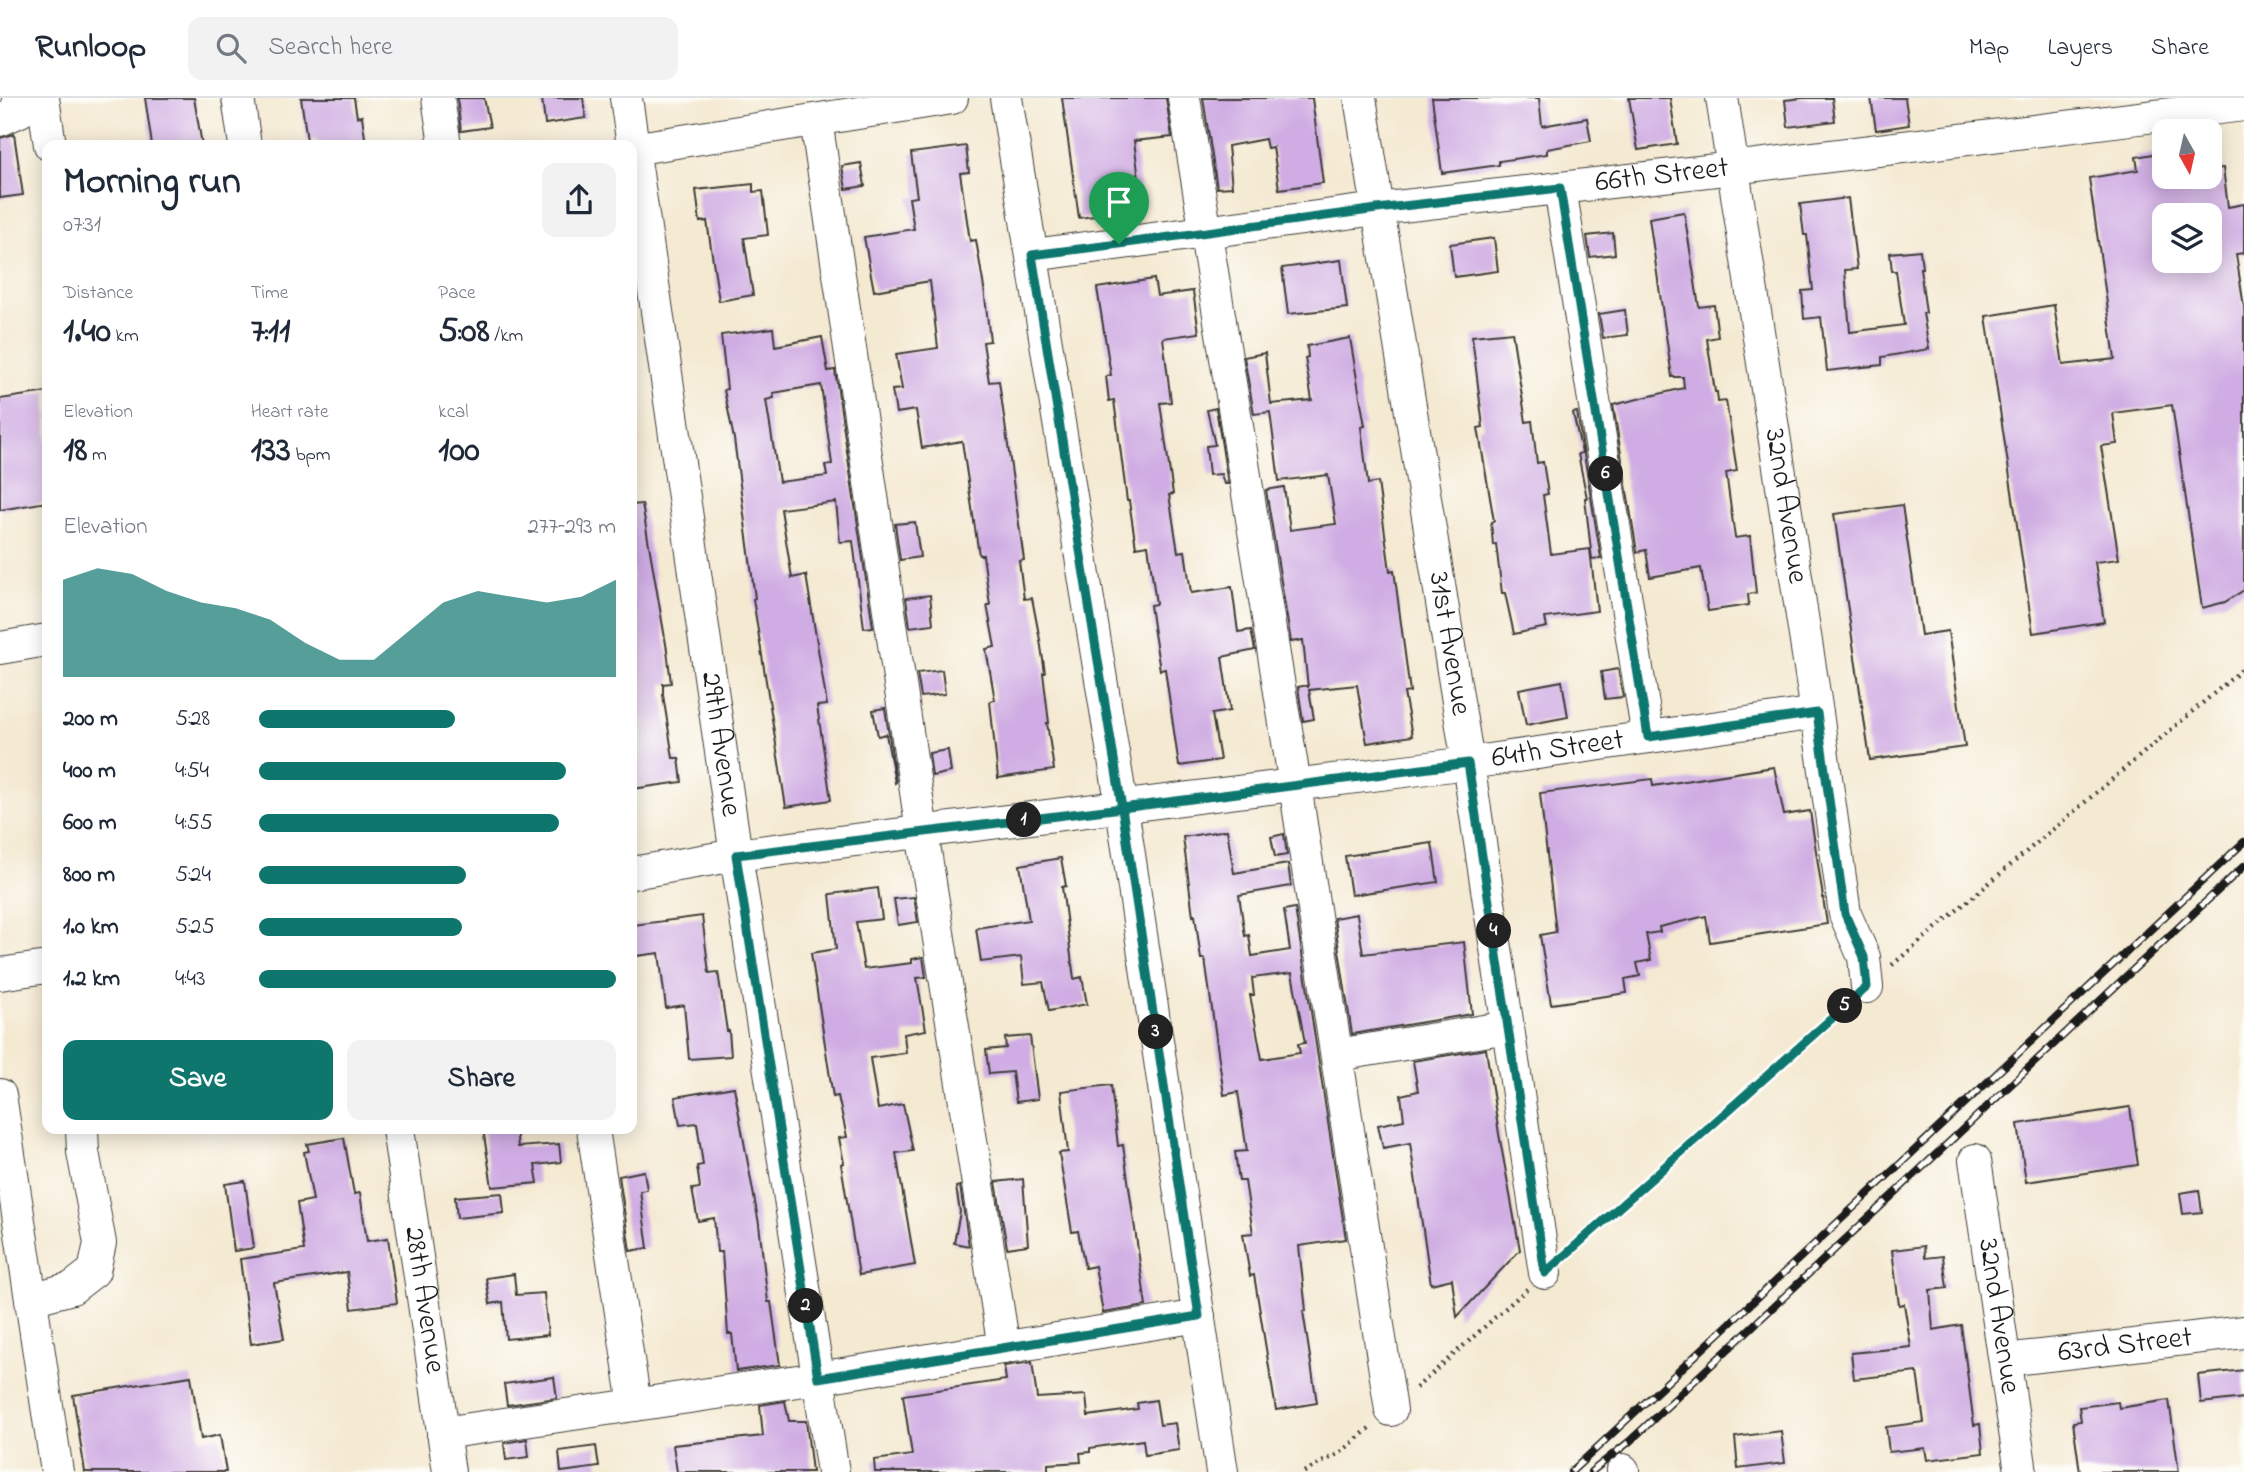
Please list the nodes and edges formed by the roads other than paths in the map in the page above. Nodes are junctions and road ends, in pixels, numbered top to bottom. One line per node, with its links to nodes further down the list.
1 (18, 98): 12 (street)
2 (43, 98): 14 (street)
3 (238, 98): 15 (street)
4 (438, 98): 16 (street)
5 (626, 98): 17 (street, 29th Avenue)
6 (952, 98): 13 (street)
7 (1006, 98): 24 (street)
8 (1185, 98): 23 (street)
9 (1360, 98): 22 (street, 31st Avenue)
10 (1722, 98): 19 (street, 32nd Avenue)
11 (2244, 105): 19 (street, 66th Street)
12 (0, 120)
13 (816, 120): 18 (street); 32 (street)
14 (49, 140)
15 (244, 140)
16 (444, 140)
17 (632, 140)
18 (637, 148)
19 (1733, 168): 21 (street, 66th Street); 27 (street, 32nd Avenue)
20 (637, 176): 33 (street, 29th Avenue)
21 (1560, 188): 22 (street, 66th Street); 28 (street)
22 (1377, 209): 23 (street, 66th Street); 29 (street, 31st Avenue)
23 (1206, 232): 24 (street, 66th Street); 30 (street)
24 (1032, 255): 31 (street)
25 (42, 641): 26 (street)
26 (0, 648)
27 (1817, 713): 28 (street, 64th Street); 37 (street, 32nd Avenue)
28 (1648, 737): 29 (street, 64th Street)
29 (1468, 763): 30 (street, 64th Street); 38 (street, 31st Avenue)
30 (1296, 785): 31 (street, 64th Street); 39 (street)
31 (1122, 808): 32 (street, 64th Street); 47 (street)
32 (922, 832): 33 (street, 64th Street); 49 (street)
33 (736, 855): 34 (street, 64th Street); 51 (street, 29th Avenue)
34 (637, 872)
35 (42, 968): 36 (street)
36 (0, 974)
37 (1867, 987)
38 (1508, 1027): 39 (street); 45 (street, 31st Avenue)
39 (1337, 1055): 53 (street)
40 (0, 1095): 46 (street)
41 (82, 1134): 46 (street)
42 (399, 1134): 54 (street, 28th Avenue)
43 (594, 1134): 52 (street)
44 (1975, 1160): 50 (street, 32nd Avenue)
45 (1545, 1273)
46 (31, 1299): 55 (street)
47 (1199, 1316): 49 (street); 58 (street)
48 (2244, 1332): 50 (street, 63rd Street)
49 (1004, 1348): 51 (street)
50 (2005, 1360): 59 (street, 32nd Avenue)
51 (818, 1378): 52 (street); 57 (street, 29th Avenue)
52 (635, 1405): 54 (street)
53 (1391, 1410)
54 (443, 1433): 56 (street, 28th Avenue)
55 (57, 1472)
56 (449, 1472)
57 (832, 1472)
58 (1222, 1472)
59 (2021, 1472)

